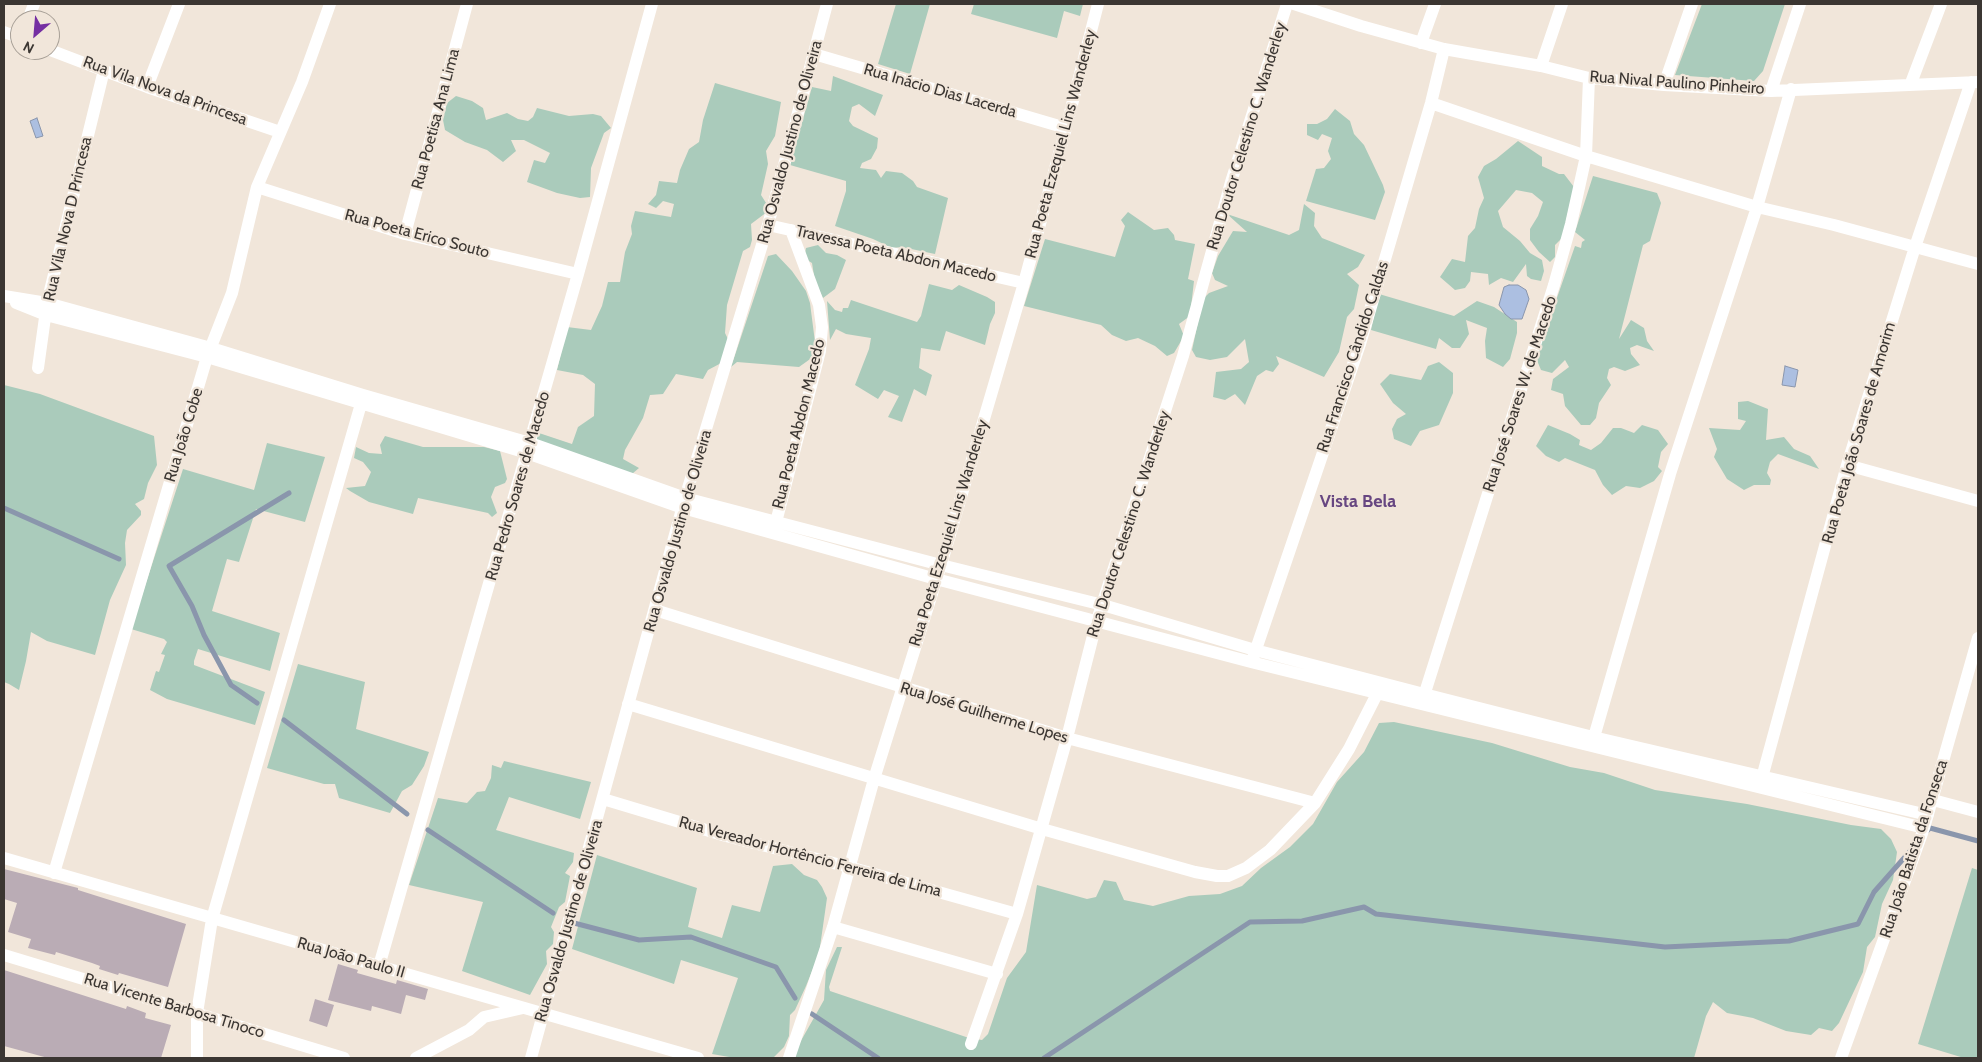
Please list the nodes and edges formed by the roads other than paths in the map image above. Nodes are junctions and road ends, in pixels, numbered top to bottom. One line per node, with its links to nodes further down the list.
1 (179, 4): 24 (street)
2 (330, 4): 29 (street, Rua João Cobe)
3 (468, 4): 35 (street, Rua Poetisa Ana Lima)
4 (652, 4): 38 (street, Rua Pedro Soares de Macedo)
5 (827, 4): 17 (street, Rua Osvaldo Justino de Oliveira)
6 (1098, 4): 28 (street, Rua Poeta Ezequiel Lins Wanderley)
7 (1287, 4): 52 (street, Rua Doutor Celestino C. Wanderley)
8 (1435, 4): 14 (street)
9 (1562, 4): 18 (street)
10 (1692, 4): 23 (street)
11 (1800, 4): 26 (street)
12 (1941, 4): 22 (street)
13 (1299, 5): 14 (street, Rua Nival Paulino Pinheiro)
14 (1421, 42): 15 (street, Rua Nival Paulino Pinheiro)
15 (1444, 49): 18 (street, Rua Nival Paulino Pinheiro); 27 (street, Rua Francisco Cândido Caldas)
16 (60, 54): 19 (street, Rua Vila Nova da Princesa)
17 (814, 54): 28 (street, Rua Inácio Dias Lacerda); 33 (street, Rua Osvaldo Justino de Oliveira)
18 (1541, 66): 20 (street, Rua Nival Paulino Pinheiro)
19 (104, 70): 24 (street, Rua Vila Nova da Princesa); 41 (street, Rua Vila Nova D Princesa)
20 (1589, 78): 23 (street, Rua Nival Paulino Pinheiro); 30 (street, Rua José Soares W. de Macedo)
21 (1975, 82): 22 (street, Rua Nival Paulino Pinheiro); 36 (street, Rua Poeta João Soares de Amorim)
22 (1911, 83): 25 (street, Rua Nival Paulino Pinheiro)
23 (1664, 85): 26 (street, Rua Nival Paulino Pinheiro)
24 (148, 87): 29 (street, Rua Vila Nova da Princesa)
25 (1791, 89): 26 (street, Rua Nival Paulino Pinheiro); 32 (street)
26 (1772, 91)
27 (1431, 103): 30 (street); 56 (street, Rua Francisco Cândido Caldas)
28 (1066, 128): 39 (street, Rua Poeta Ezequiel Lins Wanderley)
29 (280, 132): 31 (street, Rua João Cobe)
30 (1586, 156): 32 (street); 60 (street, Rua José Soares W. de Macedo)
31 (258, 187): 35 (street, Rua Poeta Erico Souto); 42 (street, Rua João Cobe)
32 (1757, 207): 36 (street); 63 (street)
33 (768, 225): 34 (street, Travessa Poeta Abdon Macedo); 48 (street, Rua Osvaldo Justino de Oliveira)
34 (791, 230): 39 (street, Travessa Poeta Abdon Macedo); 49 (street, Rua Poeta Abdon Macedo)
35 (405, 234): 38 (street, Rua Poeta Erico Souto)
36 (1915, 247): 37 (street); 46 (street, Rua Poeta João Soares de Amorim)
37 (1978, 264)
38 (578, 274): 45 (street, Rua Pedro Soares de Macedo)
39 (1024, 283): 50 (street, Rua Poeta Ezequiel Lins Wanderley)
40 (4, 297): 41 (street)
41 (46, 309): 42 (street); 43 (street, Rua Vila Nova D Princesa)
42 (209, 353): 44 (street); 75 (street, Rua João Cobe)
43 (38, 368)
44 (362, 400): 45 (street); 77 (street)
45 (529, 448): 48 (street); 80 (street, Rua Pedro Soares de Macedo)
46 (1848, 465): 47 (street); 65 (street, Rua Poeta João Soares de Amorim)
47 (1978, 501)
48 (684, 503): 49 (street); 53 (street, Rua Osvaldo Justino de Oliveira)
49 (774, 527): 50 (street); 51 (street)
50 (941, 565): 51 (street, Rua Poeta Ezequiel Lins Wanderley); 52 (street)
51 (936, 579): 54 (street); 58 (street, Rua Poeta Ezequiel Lins Wanderley)
52 (1103, 605): 54 (street, Rua Doutor Celestino C. Wanderley); 56 (street)
53 (655, 610): 58 (street, Rua José Guilherme Lopes); 61 (street, Rua Osvaldo Justino de Oliveira)
54 (1097, 620): 57 (street); 62 (street, Rua Doutor Celestino C. Wanderley)
55 (1978, 638): 67 (street, Rua João Batista da Fonseca)
56 (1255, 650): 57 (street, Rua Francisco Cândido Caldas); 59 (street)
57 (1251, 662): 59 (street)
58 (902, 688): 62 (street, Rua José Guilherme Lopes); 64 (street, Rua Poeta Ezequiel Lins Wanderley)
59 (1380, 688): 60 (street); 68 (street)
60 (1423, 699): 63 (street)
61 (628, 704): 64 (street); 66 (street, Rua Osvaldo Justino de Oliveira)
62 (1067, 738): 68 (street, Rua José Guilherme Lopes); 72 (street, Rua Doutor Celestino C. Wanderley)
63 (1592, 742): 65 (street)
64 (874, 779): 72 (street); 74 (street, Rua Poeta Ezequiel Lins Wanderley)
65 (1761, 783): 70 (street); 71 (street)
66 (604, 800): 74 (street, Rua Vereador Hortêncio Ferreira de Lima); 83 (street, Rua Osvaldo Justino de Oliveira)
67 (1933, 800): 69 (street); 70 (street, Rua João Batista da Fonseca)
68 (1315, 803): 72 (street)
69 (1978, 812)
70 (1928, 815): 71 (street, Rua João Batista da Fonseca)
71 (1924, 828): 92 (street, Rua João Batista da Fonseca)
72 (1042, 829): 76 (street, Rua Doutor Celestino C. Wanderley)
73 (4, 858): 75 (street, Rua João Paulo II)
74 (849, 867): 76 (street, Rua Vereador Hortêncio Ferreira de Lima); 78 (street, Rua Poeta Ezequiel Lins Wanderley)
75 (54, 873): 77 (street, Rua João Paulo II)
76 (1017, 914): 81 (street, Rua Doutor Celestino C. Wanderley)
77 (212, 918): 80 (street, Rua João Paulo II); 84 (street)
78 (833, 927): 81 (street); 91 (street, Rua Poeta Ezequiel Lins Wanderley)
79 (4, 955): 84 (street, Rua Vicente Barbosa Tinoco)
80 (379, 966): 82 (street, Rua João Paulo II)
81 (997, 974): 85 (street, Rua Doutor Celestino C. Wanderley)
82 (526, 1008): 83 (street, Rua João Paulo II); 88 (street)
83 (542, 1012): 89 (street, Rua Osvaldo Justino de Oliveira); 90 (street, Rua João Paulo II)
84 (197, 1013): 86 (street); 87 (street, Rua Vicente Barbosa Tinoco)
85 (972, 1044)
86 (197, 1058)
87 (344, 1058)
88 (416, 1058)
89 (531, 1058)
90 (698, 1058)
91 (789, 1058)
92 (1841, 1058)

